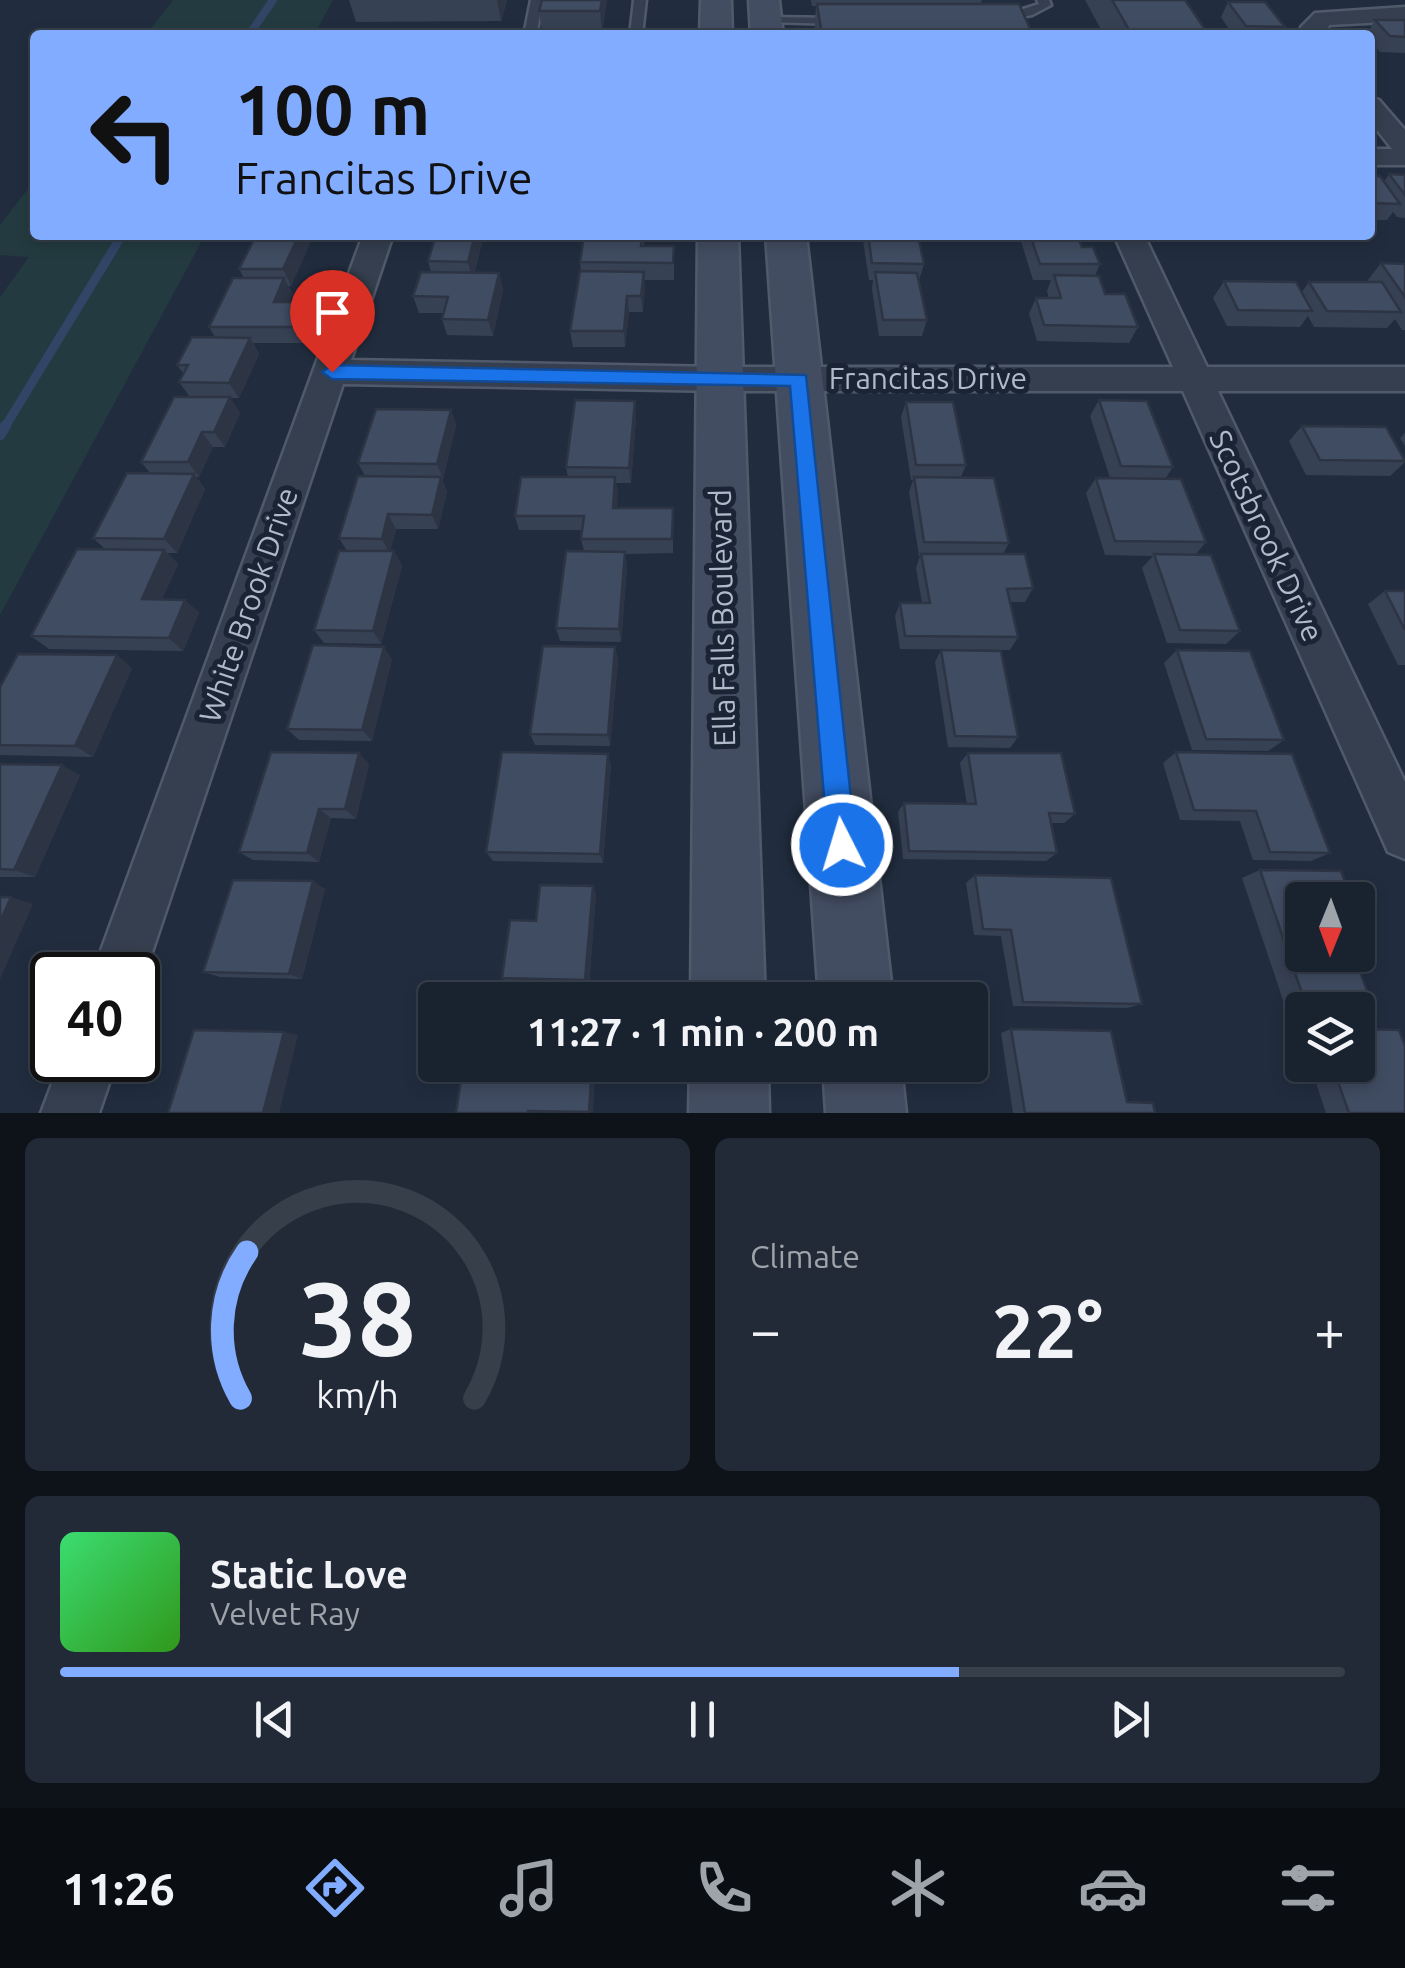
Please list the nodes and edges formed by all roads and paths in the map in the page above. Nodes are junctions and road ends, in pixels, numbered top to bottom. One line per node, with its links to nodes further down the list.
1 (538, 0): 9 (lane)
2 (640, 0): 10 (lane)
3 (716, 0): 11 (street)
4 (1043, 0): 7 (lane)
5 (1405, 14): 12 (street)
6 (766, 18): 8 (lane)
7 (982, 20)
8 (856, 21)
9 (531, 30)
10 (637, 30)
11 (716, 30)
12 (1313, 30)
13 (1375, 111): 14 (street)
14 (1405, 148)
15 (1375, 157): 16 (street)
16 (1405, 157)
17 (376, 240): 21 (street, White Brook Drive)
18 (718, 240): 23 (street, Ella Falls Boulevard)
19 (786, 240): 25 (street)
20 (1131, 240): 22 (street, Scotsbrook Drive)
21 (332, 372): 23 (street, Francitas Drive); 28 (street, White Brook Drive)
22 (1193, 378): 24 (street, Francitas Drive); 25 (street, Francitas Drive); 26 (street, Scotsbrook Drive)
23 (720, 379): 25 (street, Francitas Drive); 29 (street, Ella Falls Boulevard)
24 (1405, 379)
25 (799, 380): 30 (street)
26 (1385, 752): 27 (street, Scotsbrook Drive)
27 (1405, 835)
28 (127, 952)
29 (728, 982)
30 (854, 982)
31 (81, 1082): 34 (street)
32 (729, 1082): 35 (street)
33 (863, 1082): 36 (street)
34 (70, 1113)
35 (730, 1113)
36 (866, 1113)

